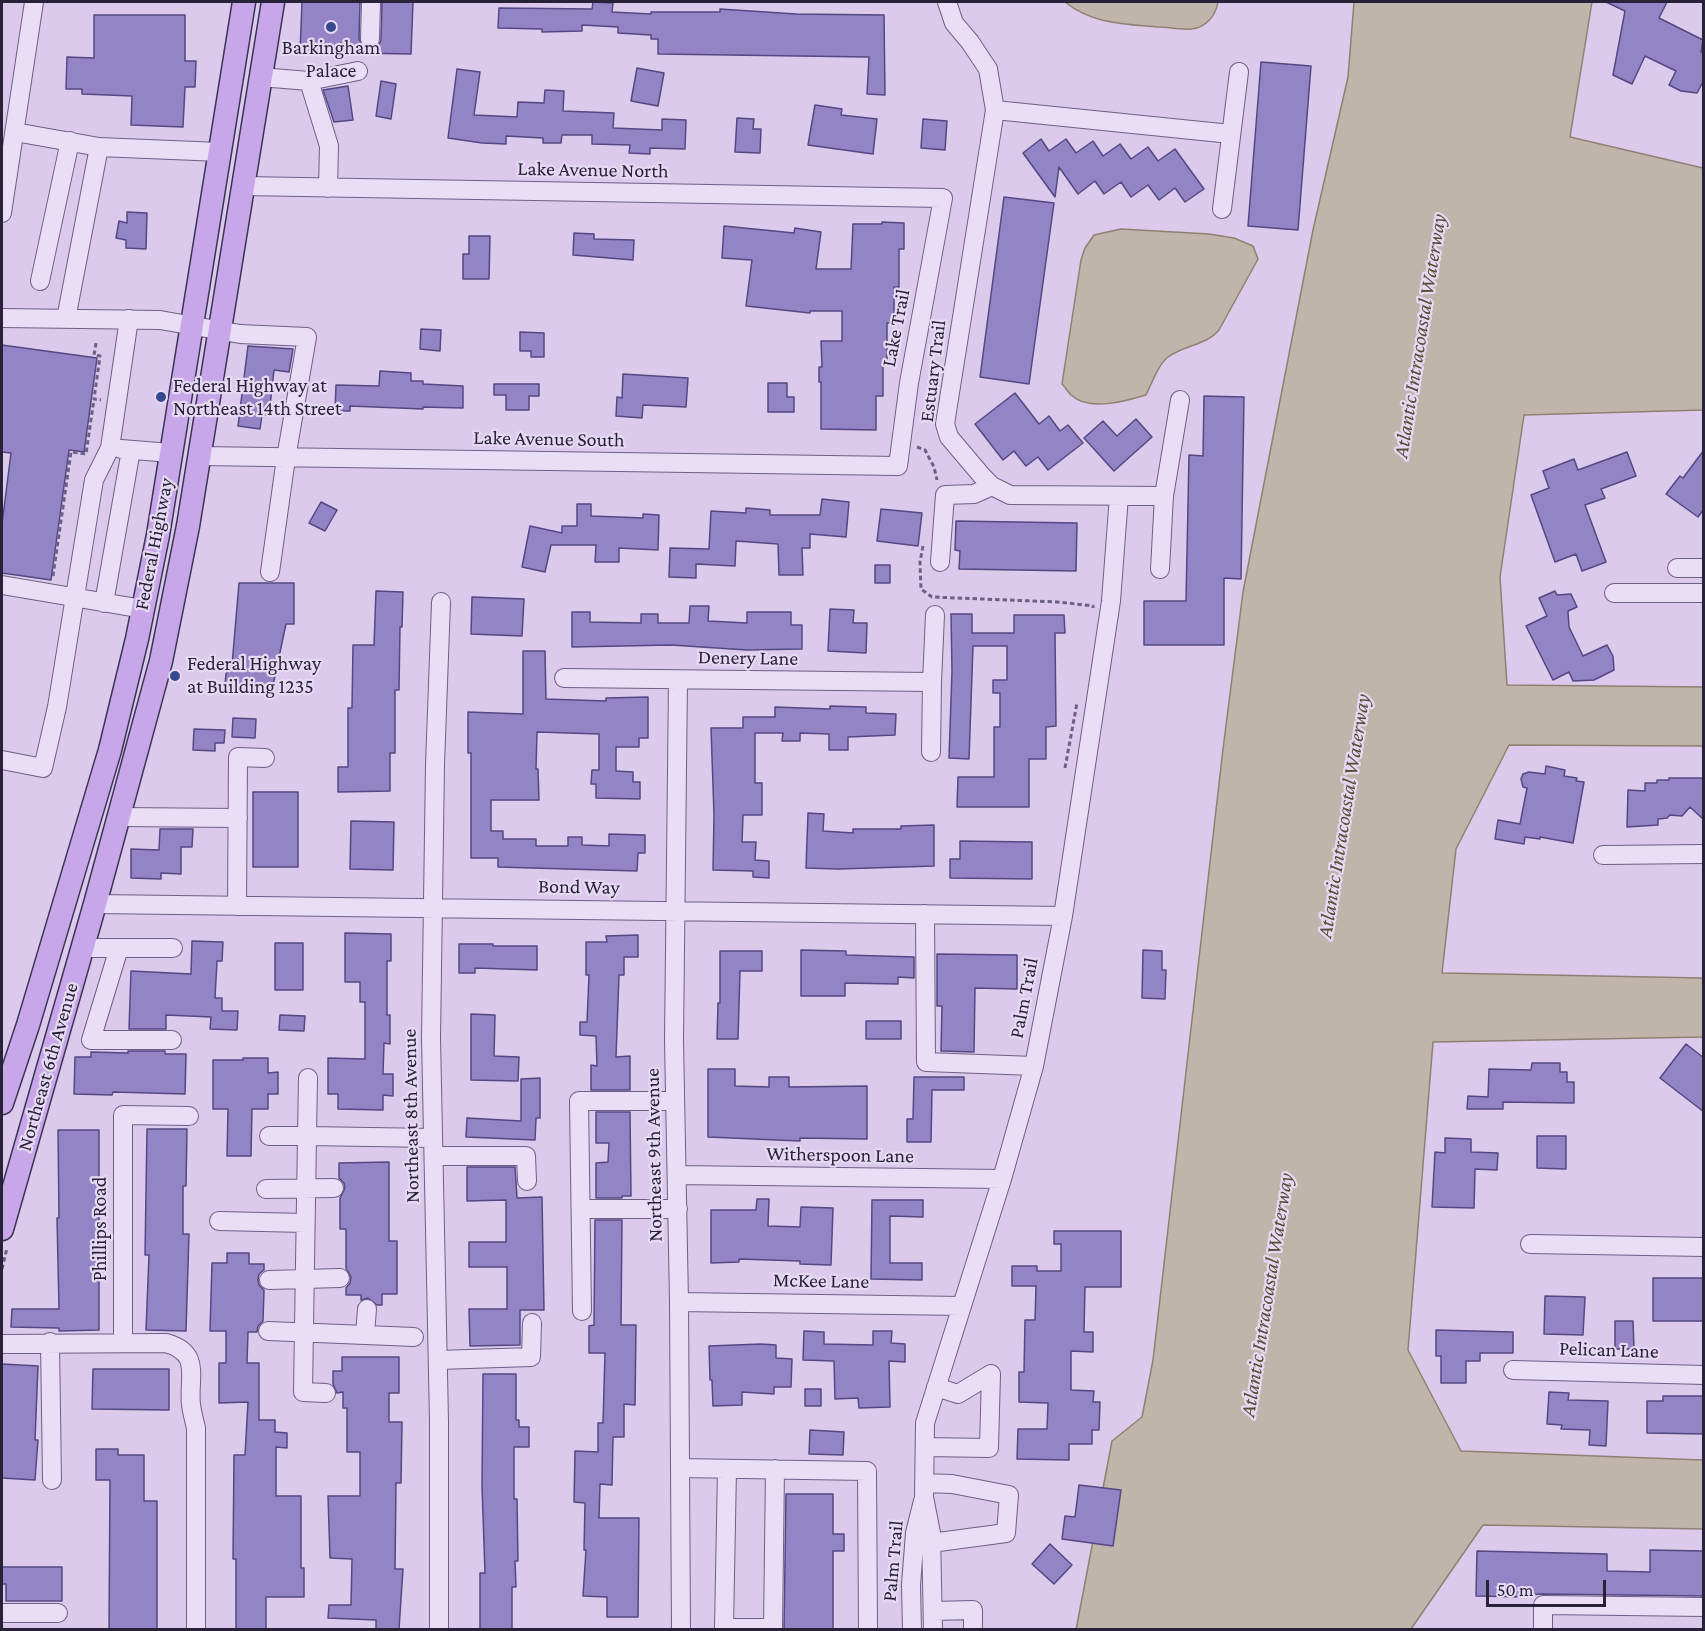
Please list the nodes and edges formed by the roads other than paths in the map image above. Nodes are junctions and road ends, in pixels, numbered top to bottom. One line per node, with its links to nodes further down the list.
1 (34, 2): 12 (street)
2 (244, 2): 16 (main road, Federal Highway)
3 (273, 2): 9 (main road, Federal Highway)
4 (370, 2): 6 (street)
5 (947, 2): 11 (street, Estuary Trail)
6 (370, 39)
7 (358, 71): 10 (street)
8 (1239, 72): 13 (street)
9 (260, 77): 10 (street); 17 (main road, Federal Highway)
10 (309, 81): 18 (street)
11 (995, 110): 13 (street); 35 (street, Estuary Trail)
12 (15, 132): 14 (street); 21 (street)
13 (1231, 134): 20 (street)
14 (70, 141): 15 (street); 22 (street)
15 (99, 147): 16 (street); 24 (street)
16 (220, 152): 26 (main road, Federal Highway)
17 (243, 186): 18 (street, Lake Avenue North); 27 (main road, Federal Highway)
18 (328, 188): 19 (street, Lake Avenue North)
19 (944, 198): 34 (street, Lake Trail)
20 (1222, 209)
21 (2, 213)
22 (40, 281)
23 (2, 318): 24 (street)
24 (66, 319): 25 (street)
25 (129, 319): 26 (street); 29 (street)
26 (192, 326): 27 (street); 31 (main road, Federal Highway)
27 (219, 331): 32 (main road, Federal Highway); 33 (street)
28 (1180, 400): 37 (street)
29 (110, 448): 30 (street); 46 (street)
30 (131, 450): 31 (street); 48 (street)
31 (171, 453): 49 (main road, Federal Highway)
32 (199, 456): 33 (street, Lake Avenue South); 57 (main road, Federal Highway)
33 (286, 458): 34 (street, Lake Avenue South); 42 (street)
34 (898, 466)
35 (992, 486): 36 (street, Estuary Trail); 38 (street)
36 (1119, 496): 37 (street, Estuary Trail); 66 (street, Palm Trail)
37 (1164, 496): 41 (street)
38 (940, 562)
39 (1677, 568): 40 (street)
40 (1704, 568)
41 (1160, 569)
42 (270, 572)
43 (2, 585): 46 (street)
44 (1614, 593): 45 (street)
45 (1704, 593)
46 (75, 598): 48 (street); 56 (street)
47 (441, 602): 63 (street, Northeast 8th Avenue)
48 (105, 603): 49 (street)
49 (142, 609): 72 (main road, Federal Highway)
50 (935, 615): 53 (street)
51 (564, 678): 52 (street, Denery Lane)
52 (678, 680): 53 (street, Denery Lane); 64 (street, Northeast 9th Avenue)
53 (932, 682): 54 (street)
54 (931, 752)
55 (265, 758): 58 (street)
56 (2, 760)
57 (120, 817): 58 (street); 61 (main road, Federal Highway)
58 (238, 818): 62 (street)
59 (1704, 854): 60 (street)
60 (1603, 855)
61 (95, 904): 62 (street, Bond Way); 67 (main road, Northeast 6th Avenue)
62 (237, 906): 63 (street, Bond Way)
63 (433, 908): 64 (street, Bond Way); 79 (street, Northeast 8th Avenue)
64 (675, 911): 65 (street, Bond Way); 74 (street, Northeast 9th Avenue)
65 (926, 914): 66 (street, Bond Way); 71 (street)
66 (1063, 916): 71 (street, Palm Trail)
67 (83, 948): 68 (street); 90 (main road, Northeast 6th Avenue)
68 (119, 948): 69 (street); 70 (street)
69 (173, 948)
70 (172, 1040)
71 (1034, 1066): 81 (street, Palm Trail)
72 (7, 1077): 75 (main road, Federal Highway)
73 (308, 1078): 78 (street)
74 (675, 1101): 80 (street, Northeast 9th Avenue); 86 (street)
75 (2, 1103)
76 (189, 1116): 106 (street, Phillips Road)
77 (269, 1136): 78 (street)
78 (307, 1136): 79 (street); 85 (street)
79 (433, 1147): 82 (street); 108 (street, Northeast 8th Avenue)
80 (677, 1175): 81 (street, Witherspoon Lane); 87 (street, Northeast 9th Avenue)
81 (1002, 1179): 97 (street, Palm Trail)
82 (527, 1181)
83 (334, 1188): 85 (street)
84 (266, 1189): 85 (street)
85 (306, 1189): 89 (street)
86 (581, 1209): 87 (street); 99 (street)
87 (678, 1209): 96 (street, Northeast 9th Avenue)
88 (219, 1221): 89 (street)
89 (305, 1223): 94 (street)
90 (2, 1229)
91 (1530, 1244): 92 (street)
92 (1704, 1247)
93 (339, 1278): 94 (street)
94 (305, 1279): 95 (street); 102 (street)
95 (269, 1280)
96 (679, 1302): 97 (street, McKee Lane); 114 (street, Northeast 9th Avenue)
97 (962, 1306): 111 (street, Palm Trail)
98 (367, 1309): 103 (street)
99 (582, 1311)
100 (532, 1323): 108 (street)
101 (268, 1331): 102 (street)
102 (304, 1332): 103 (street); 112 (street)
103 (365, 1334): 104 (street)
104 (414, 1337)
105 (50, 1342): 106 (street); 107 (street); 117 (street)
106 (123, 1343): 124 (street)
107 (2, 1344)
108 (438, 1360): 125 (street, Northeast 8th Avenue)
109 (1513, 1370): 110 (street, Pelican Lane)
110 (1704, 1375)
111 (936, 1387): 113 (street, Palm Trail); 113 (street)
112 (326, 1393)
113 (925, 1447): 118 (street, Palm Trail)
114 (680, 1468): 115 (street); 126 (street, Northeast 9th Avenue)
115 (727, 1468): 116 (street); 116 (street)
116 (775, 1469): 127 (street)
117 (52, 1480)
118 (924, 1490): 119 (street, Palm Trail); 119 (street); 128 (street, Palm Trail)
119 (931, 1543): 123 (street, Palm Trail)
120 (1704, 1607): 130 (street)
121 (2, 1613): 122 (street)
122 (58, 1613)
123 (933, 1620): 129 (street)
124 (196, 1629)
125 (439, 1629)
126 (681, 1629)
127 (868, 1629)
128 (912, 1629)
129 (973, 1629)
130 (1543, 1629)

